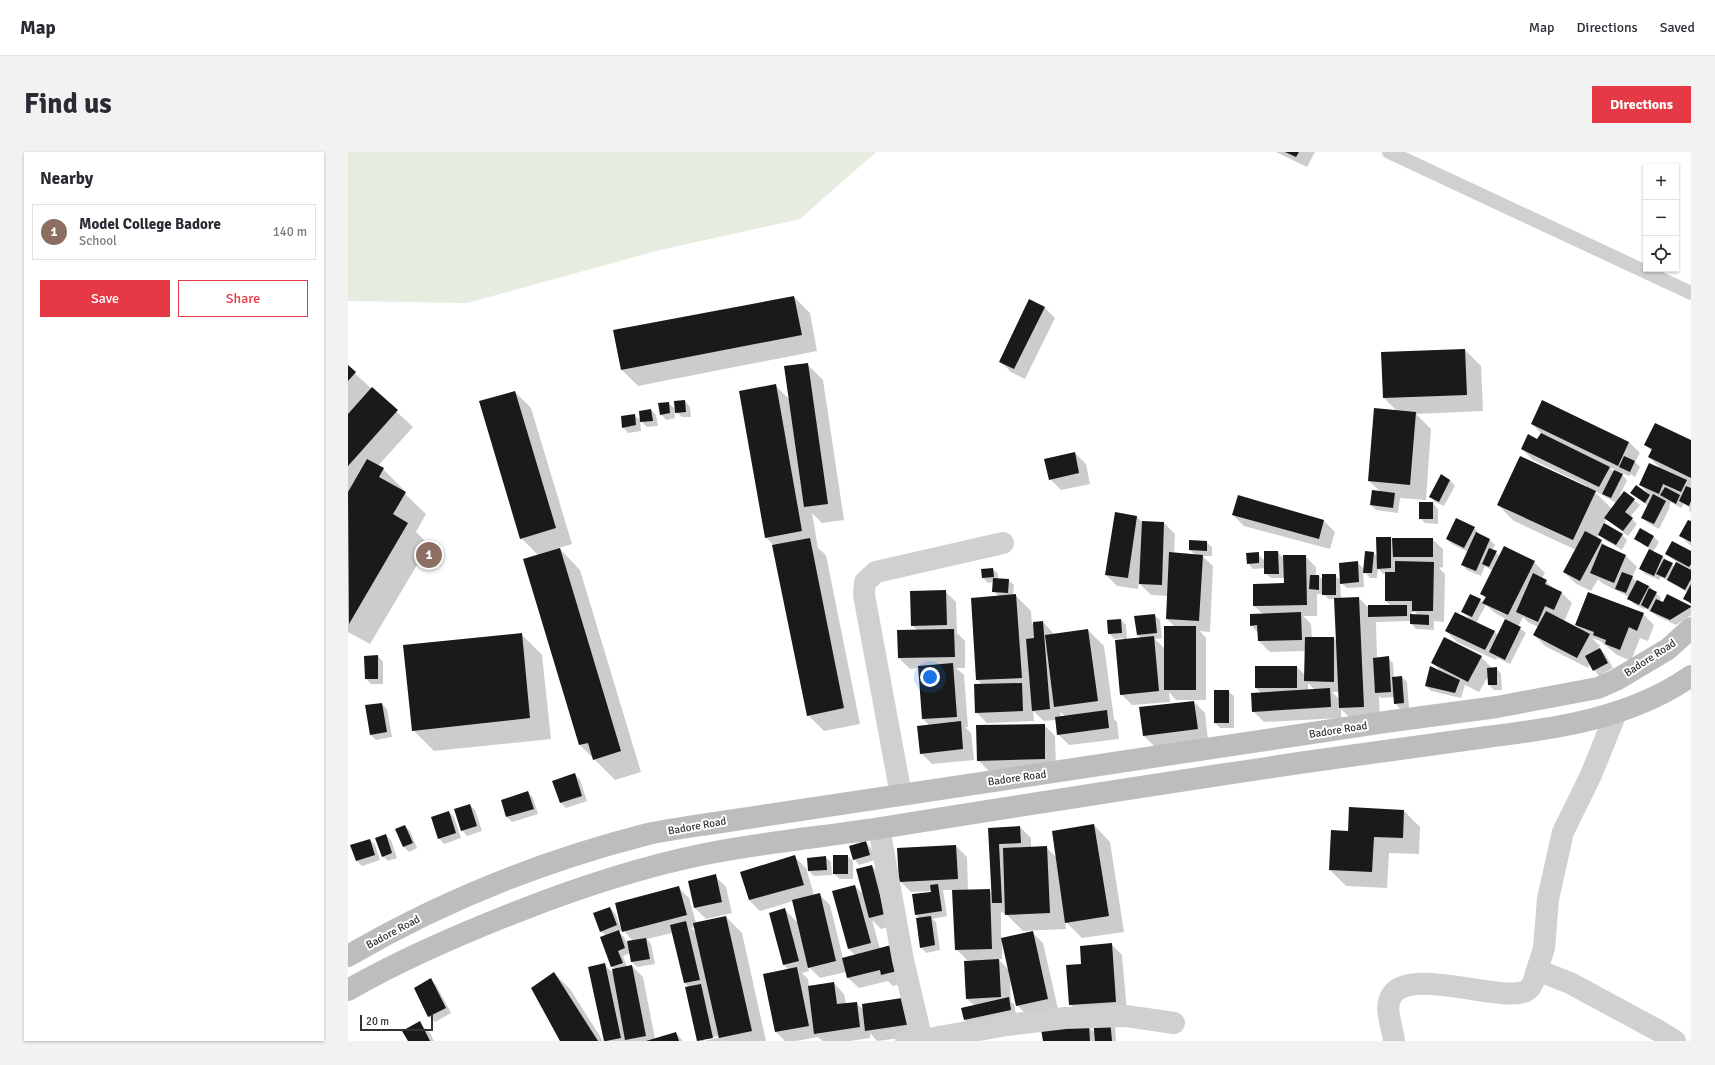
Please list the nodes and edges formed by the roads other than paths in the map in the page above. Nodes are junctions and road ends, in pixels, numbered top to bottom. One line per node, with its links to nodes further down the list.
1 (1389, 152): 2 (lane)
2 (1691, 294)
3 (1003, 543): 7 (street)
4 (1691, 628): 7 (main road, Badore Road)
5 (1691, 676): 6 (main road)
6 (1616, 713): 8 (main road); 10 (street)
7 (901, 795): 9 (main road, Badore Road)
8 (879, 828): 11 (main road); 13 (street)
9 (348, 956)
10 (1537, 970): 14 (street); 15 (street)
11 (348, 990)
12 (1174, 1023): 13 (street)
13 (917, 1040)
14 (1394, 1041)
15 (1676, 1041)

